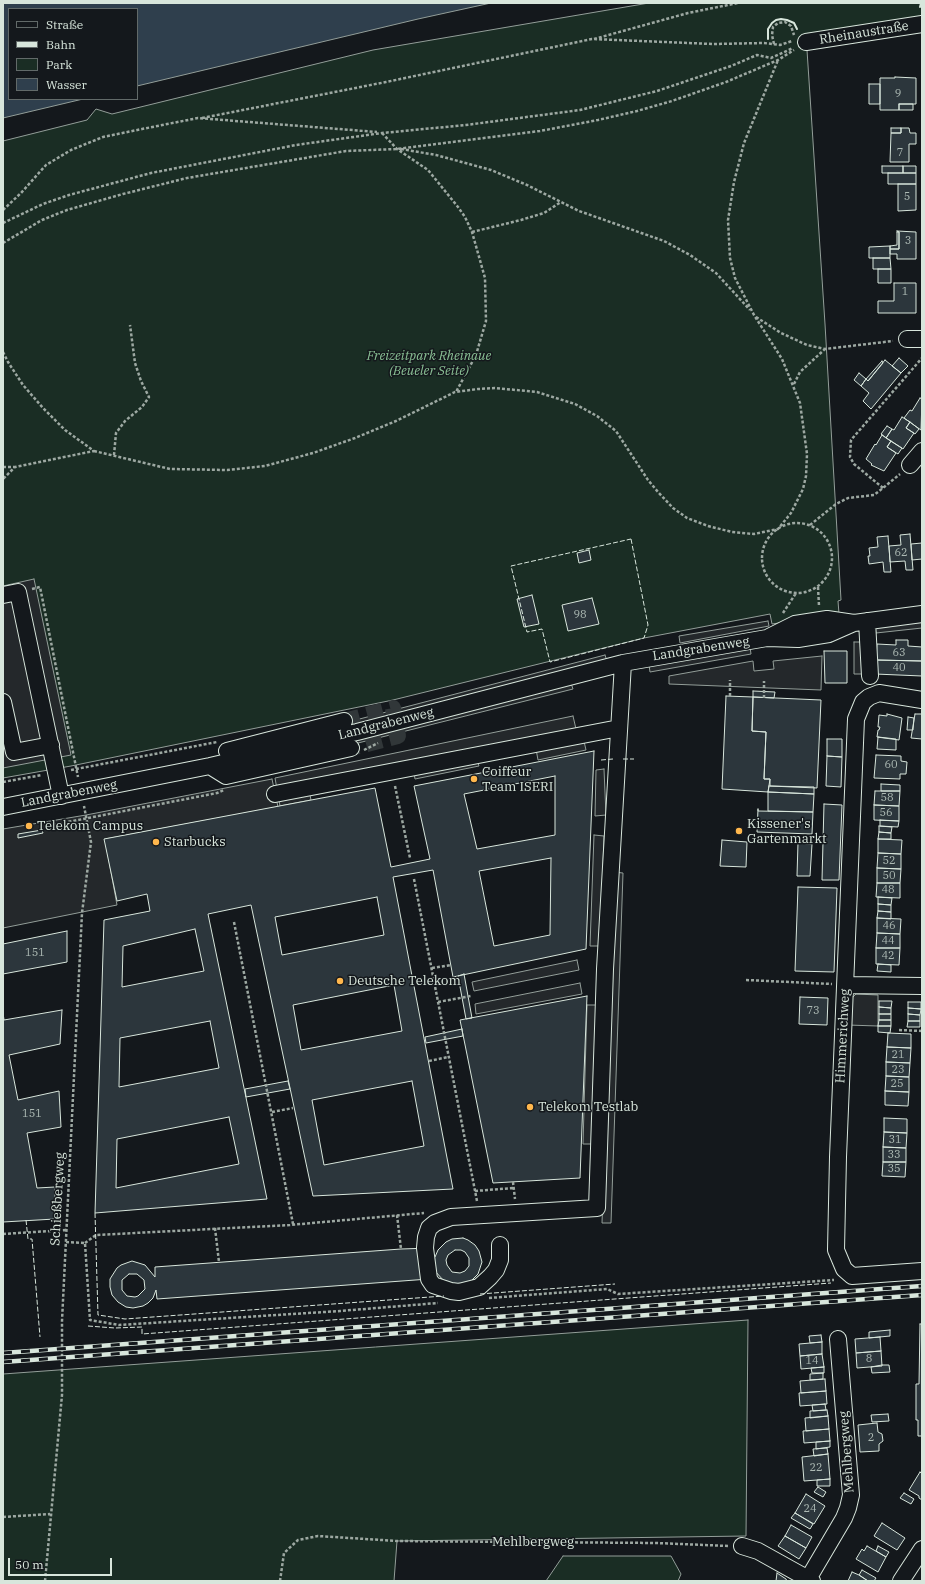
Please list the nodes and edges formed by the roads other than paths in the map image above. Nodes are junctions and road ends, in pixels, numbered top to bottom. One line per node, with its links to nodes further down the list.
1 (922, 24): 2 (street, Rheinaustraße)
2 (806, 42)
3 (922, 451): 4 (street)
4 (910, 465)
5 (11, 594): 15 (street)
6 (922, 614): 7 (street, Landgrabenweg)
7 (861, 622): 8 (street, Landgrabenweg); 8 (street, Landgrabenweg); 10 (street)
8 (767, 638): 9 (street, Landgrabenweg)
9 (623, 663): 14 (street); 17 (street, Landgrabenweg)
10 (870, 676)
11 (922, 700): 21 (street, Himmerichweg)
12 (3, 702): 15 (street)
13 (344, 720): 17 (street)
14 (619, 728): 18 (street); 23 (street)
15 (51, 745): 19 (street)
16 (356, 749): 17 (street)
17 (210, 766): 19 (street, Landgrabenweg)
18 (275, 794)
19 (61, 796): 20 (street, Landgrabenweg)
20 (3, 807)
21 (846, 985): 22 (street); 24 (street, Himmerichweg)
22 (922, 986)
23 (500, 1245)
24 (922, 1271)
25 (838, 1339): 28 (street, Mehlbergweg)
26 (742, 1546): 28 (street, Mehlbergweg)
27 (922, 1548): 29 (street)
28 (810, 1580)
29 (901, 1581)

